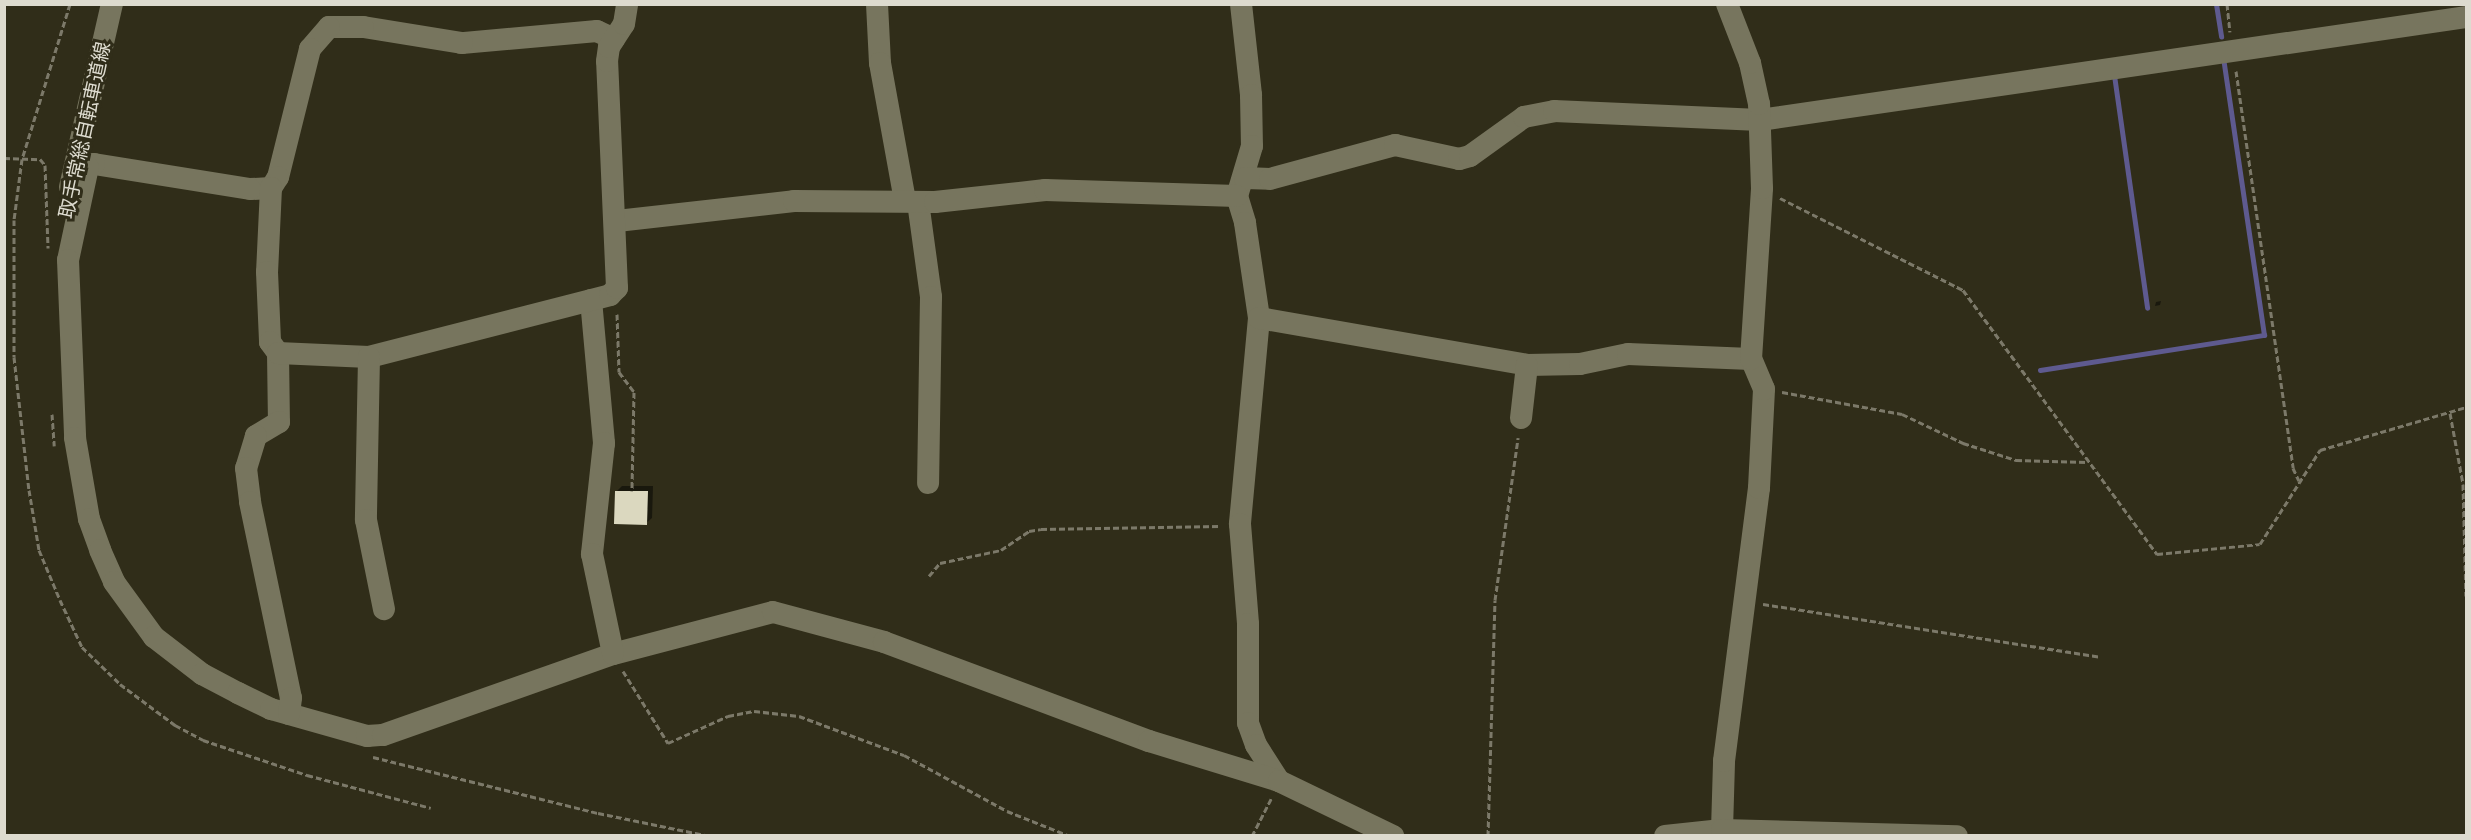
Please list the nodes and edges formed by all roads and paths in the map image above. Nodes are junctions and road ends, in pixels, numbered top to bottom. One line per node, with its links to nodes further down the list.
1 (70, 4): 13 (path)
2 (112, 4): 19 (street, 取手常総自転車道線)
3 (627, 4): 9 (street)
4 (878, 4): 17 (street)
5 (1241, 4): 14 (street)
6 (1727, 4): 11 (street)
7 (2227, 4): 10 (path)
8 (2466, 17): 10 (street)
9 (614, 39): 15 (street); 18 (street)
10 (2233, 51): 11 (street); 32 (path)
11 (1760, 120): 14 (street); 16 (street)
12 (4, 158): 13 (path)
13 (22, 159): 19 (path); 44 (path)
14 (1241, 187): 17 (street); 22 (street)
15 (271, 188): 19 (street); 23 (street)
16 (1762, 188): 25 (street); 31 (path)
17 (912, 201): 18 (street); 33 (street)
18 (617, 221): 20 (street)
19 (64, 258): 42 (street)
20 (617, 288): 21 (street); 34 (path)
21 (591, 300): 24 (street); 40 (street)
22 (1259, 318): 26 (street); 35 (street)
23 (278, 353): 24 (street); 42 (street)
24 (369, 357): 39 (street)
25 (1751, 359): 26 (street); 27 (street)
26 (1527, 366): 30 (street)
27 (1764, 389): 31 (path); 38 (street)
28 (2466, 407): 29 (path)
29 (2450, 412): 32 (path); 37 (path)
30 (1521, 418): 49 (path)
31 (2087, 462): 32 (path)
32 (2299, 481)
33 (928, 483)
34 (632, 491)
35 (1240, 524): 36 (path); 43 (street)
36 (929, 576)
37 (2466, 596)
38 (1747, 601): 41 (path); 45 (street)
39 (384, 609)
40 (613, 654): 42 (street); 43 (street); 46 (path)
41 (2100, 657)
42 (289, 714)
43 (1279, 781): 47 (path); 48 (street)
44 (431, 808)
45 (1722, 830): 50 (street); 51 (street)
46 (1070, 836)
47 (1252, 836)
48 (1393, 836)
49 (1488, 836)
50 (1665, 836)
51 (1958, 836)

